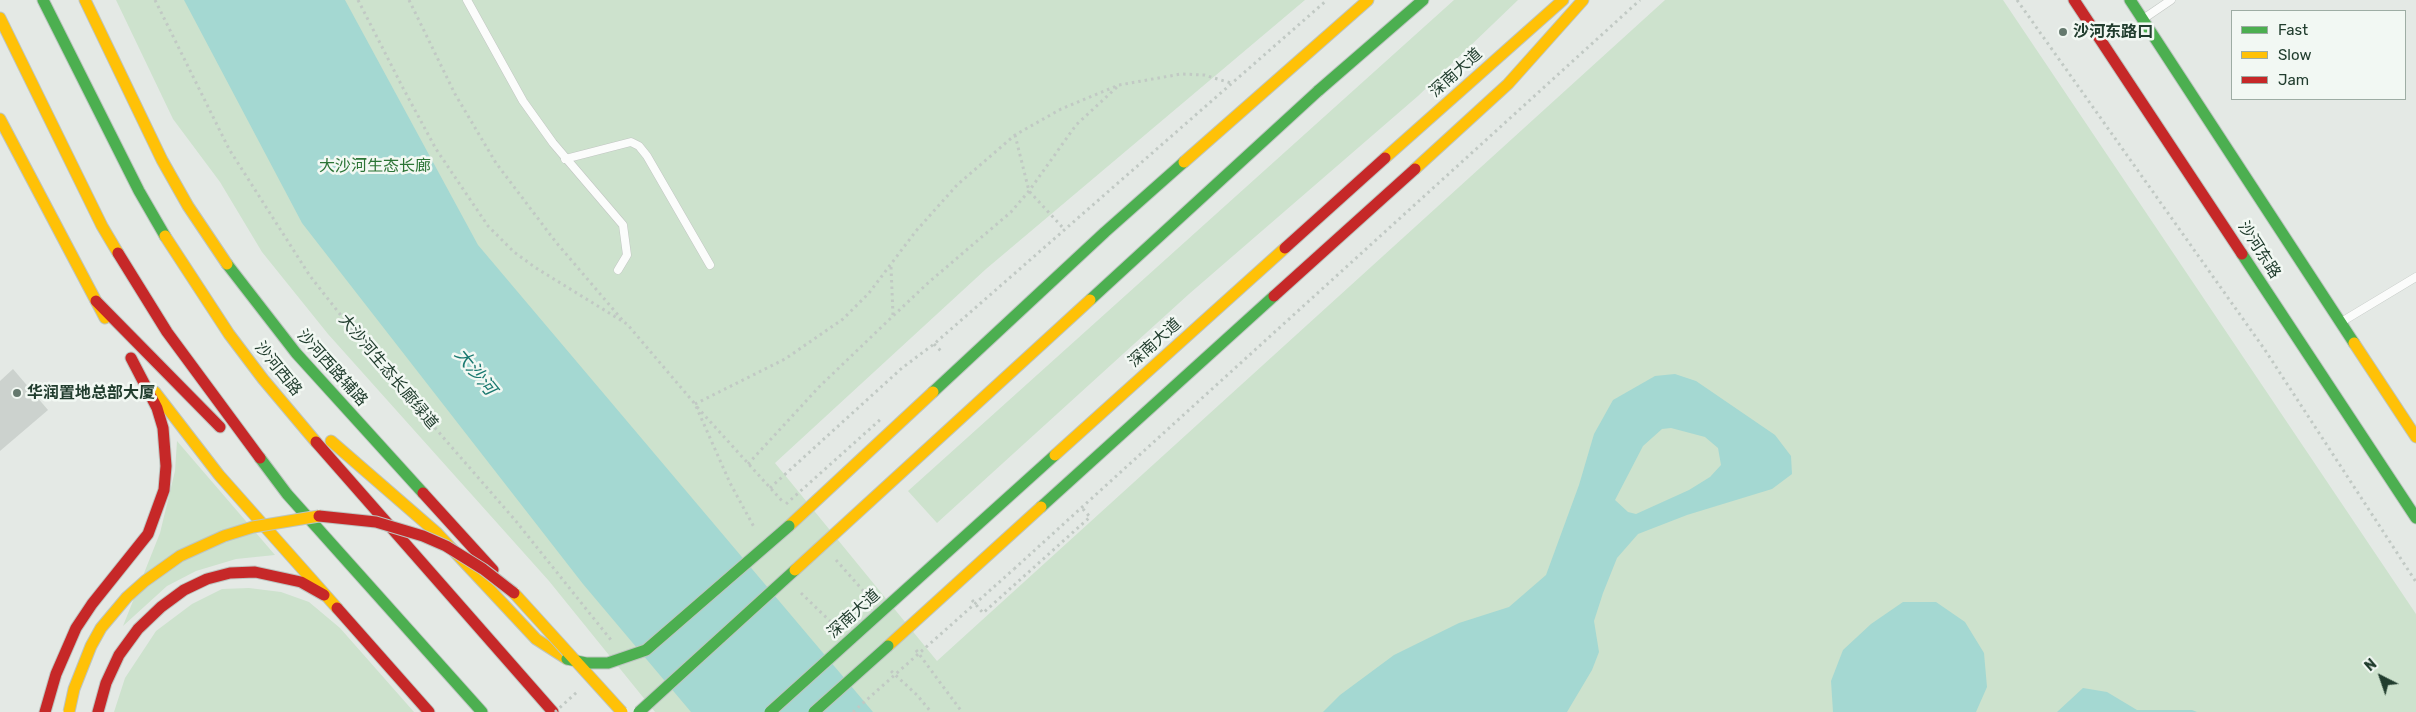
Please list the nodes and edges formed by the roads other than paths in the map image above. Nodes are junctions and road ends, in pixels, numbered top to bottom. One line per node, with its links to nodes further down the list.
1 (43, 0): 23 (main road, 沙河西路)
2 (84, 0): 27 (main road, 沙河西路辅路, bridge)
3 (467, 0): 16 (lane)
4 (1368, 0): 23 (main road, bridge)
5 (1423, 0): 36 (main road, bridge)
6 (1563, 0): 37 (main road, 深南大道, bridge)
7 (1582, 0): 38 (main road, bridge)
8 (2074, 0): 26 (main road, 沙河东路)
9 (2130, 0): 12 (main road, 沙河东路)
10 (2171, 0): 12 (lane)
11 (0, 18): 25 (main road)
12 (2142, 20): 21 (main road, 沙河东路)
13 (0, 119): 15 (main road)
14 (0, 132): 15 (main road)
15 (12, 142): 20 (main road)
16 (565, 159): 17 (lane); 18 (lane)
17 (710, 265)
18 (618, 270)
19 (2416, 276): 21 (lane)
20 (96, 301): 22 (main road); 25 (main road)
21 (2342, 322): 24 (main road, 沙河东路)
22 (132, 358): 28 (main road); 29 (main road)
23 (263, 378): 34 (main road, 沙河西路)
24 (2416, 437)
25 (287, 494): 33 (main road)
26 (2416, 518)
27 (514, 593): 30 (main road, bridge); 35 (main road, 沙河西路辅路, bridge)
28 (324, 595): 31 (main road); 32 (main road)
29 (45, 712)
30 (69, 712)
31 (98, 712)
32 (429, 712)
33 (482, 712)
34 (553, 712)
35 (622, 712)
36 (639, 712)
37 (770, 712)
38 (814, 712)

